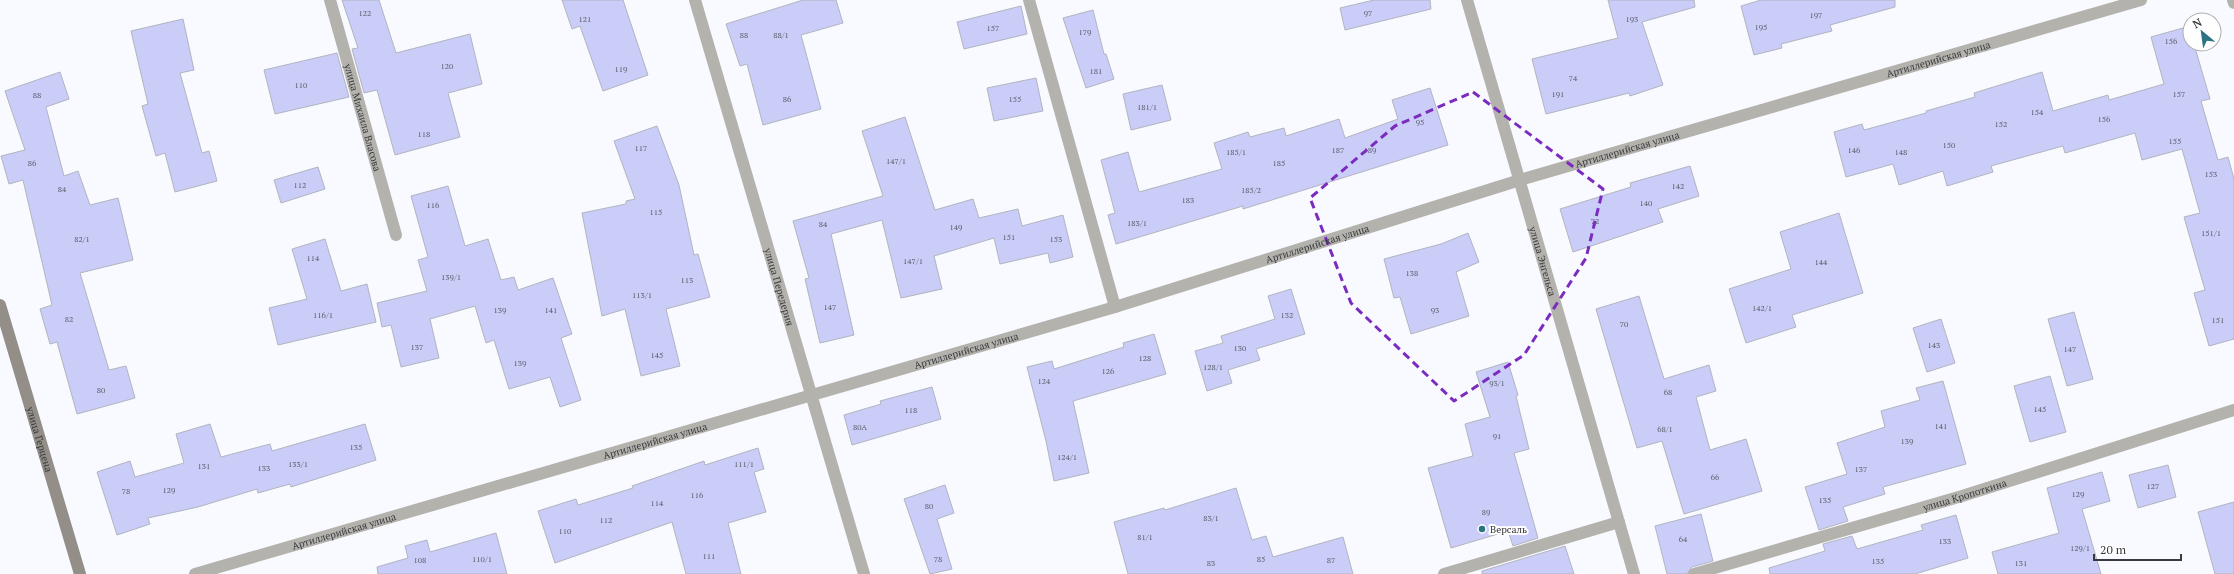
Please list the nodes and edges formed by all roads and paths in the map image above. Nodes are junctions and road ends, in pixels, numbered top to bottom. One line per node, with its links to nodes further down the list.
1 (330, 0): 9 (street, улица Михаила Власова)
2 (695, 0): 12 (street, улица Передерия)
3 (1029, 0): 11 (street)
4 (1467, 0): 8 (street, улица Энгельса)
5 (2141, 0): 8 (street, Артиллерийская улица)
6 (2233, 0): 7 (street)
7 (2234, 3)
8 (1520, 180): 11 (street, Артиллерийская улица); 14 (street, улица Энгельса)
9 (396, 235)
10 (0, 305): 15 (street, улица Герцена)
11 (1115, 307): 12 (street, Артиллерийская улица)
12 (811, 396): 16 (street, Артиллерийская улица); 17 (street, улица Передерия)
13 (2234, 410): 20 (street, улица Кропоткина)
14 (1619, 522): 18 (street); 19 (street, улица Энгельса)
15 (80, 574)
16 (194, 574)
17 (864, 574)
18 (1444, 574)
19 (1634, 574)
20 (1694, 574)

